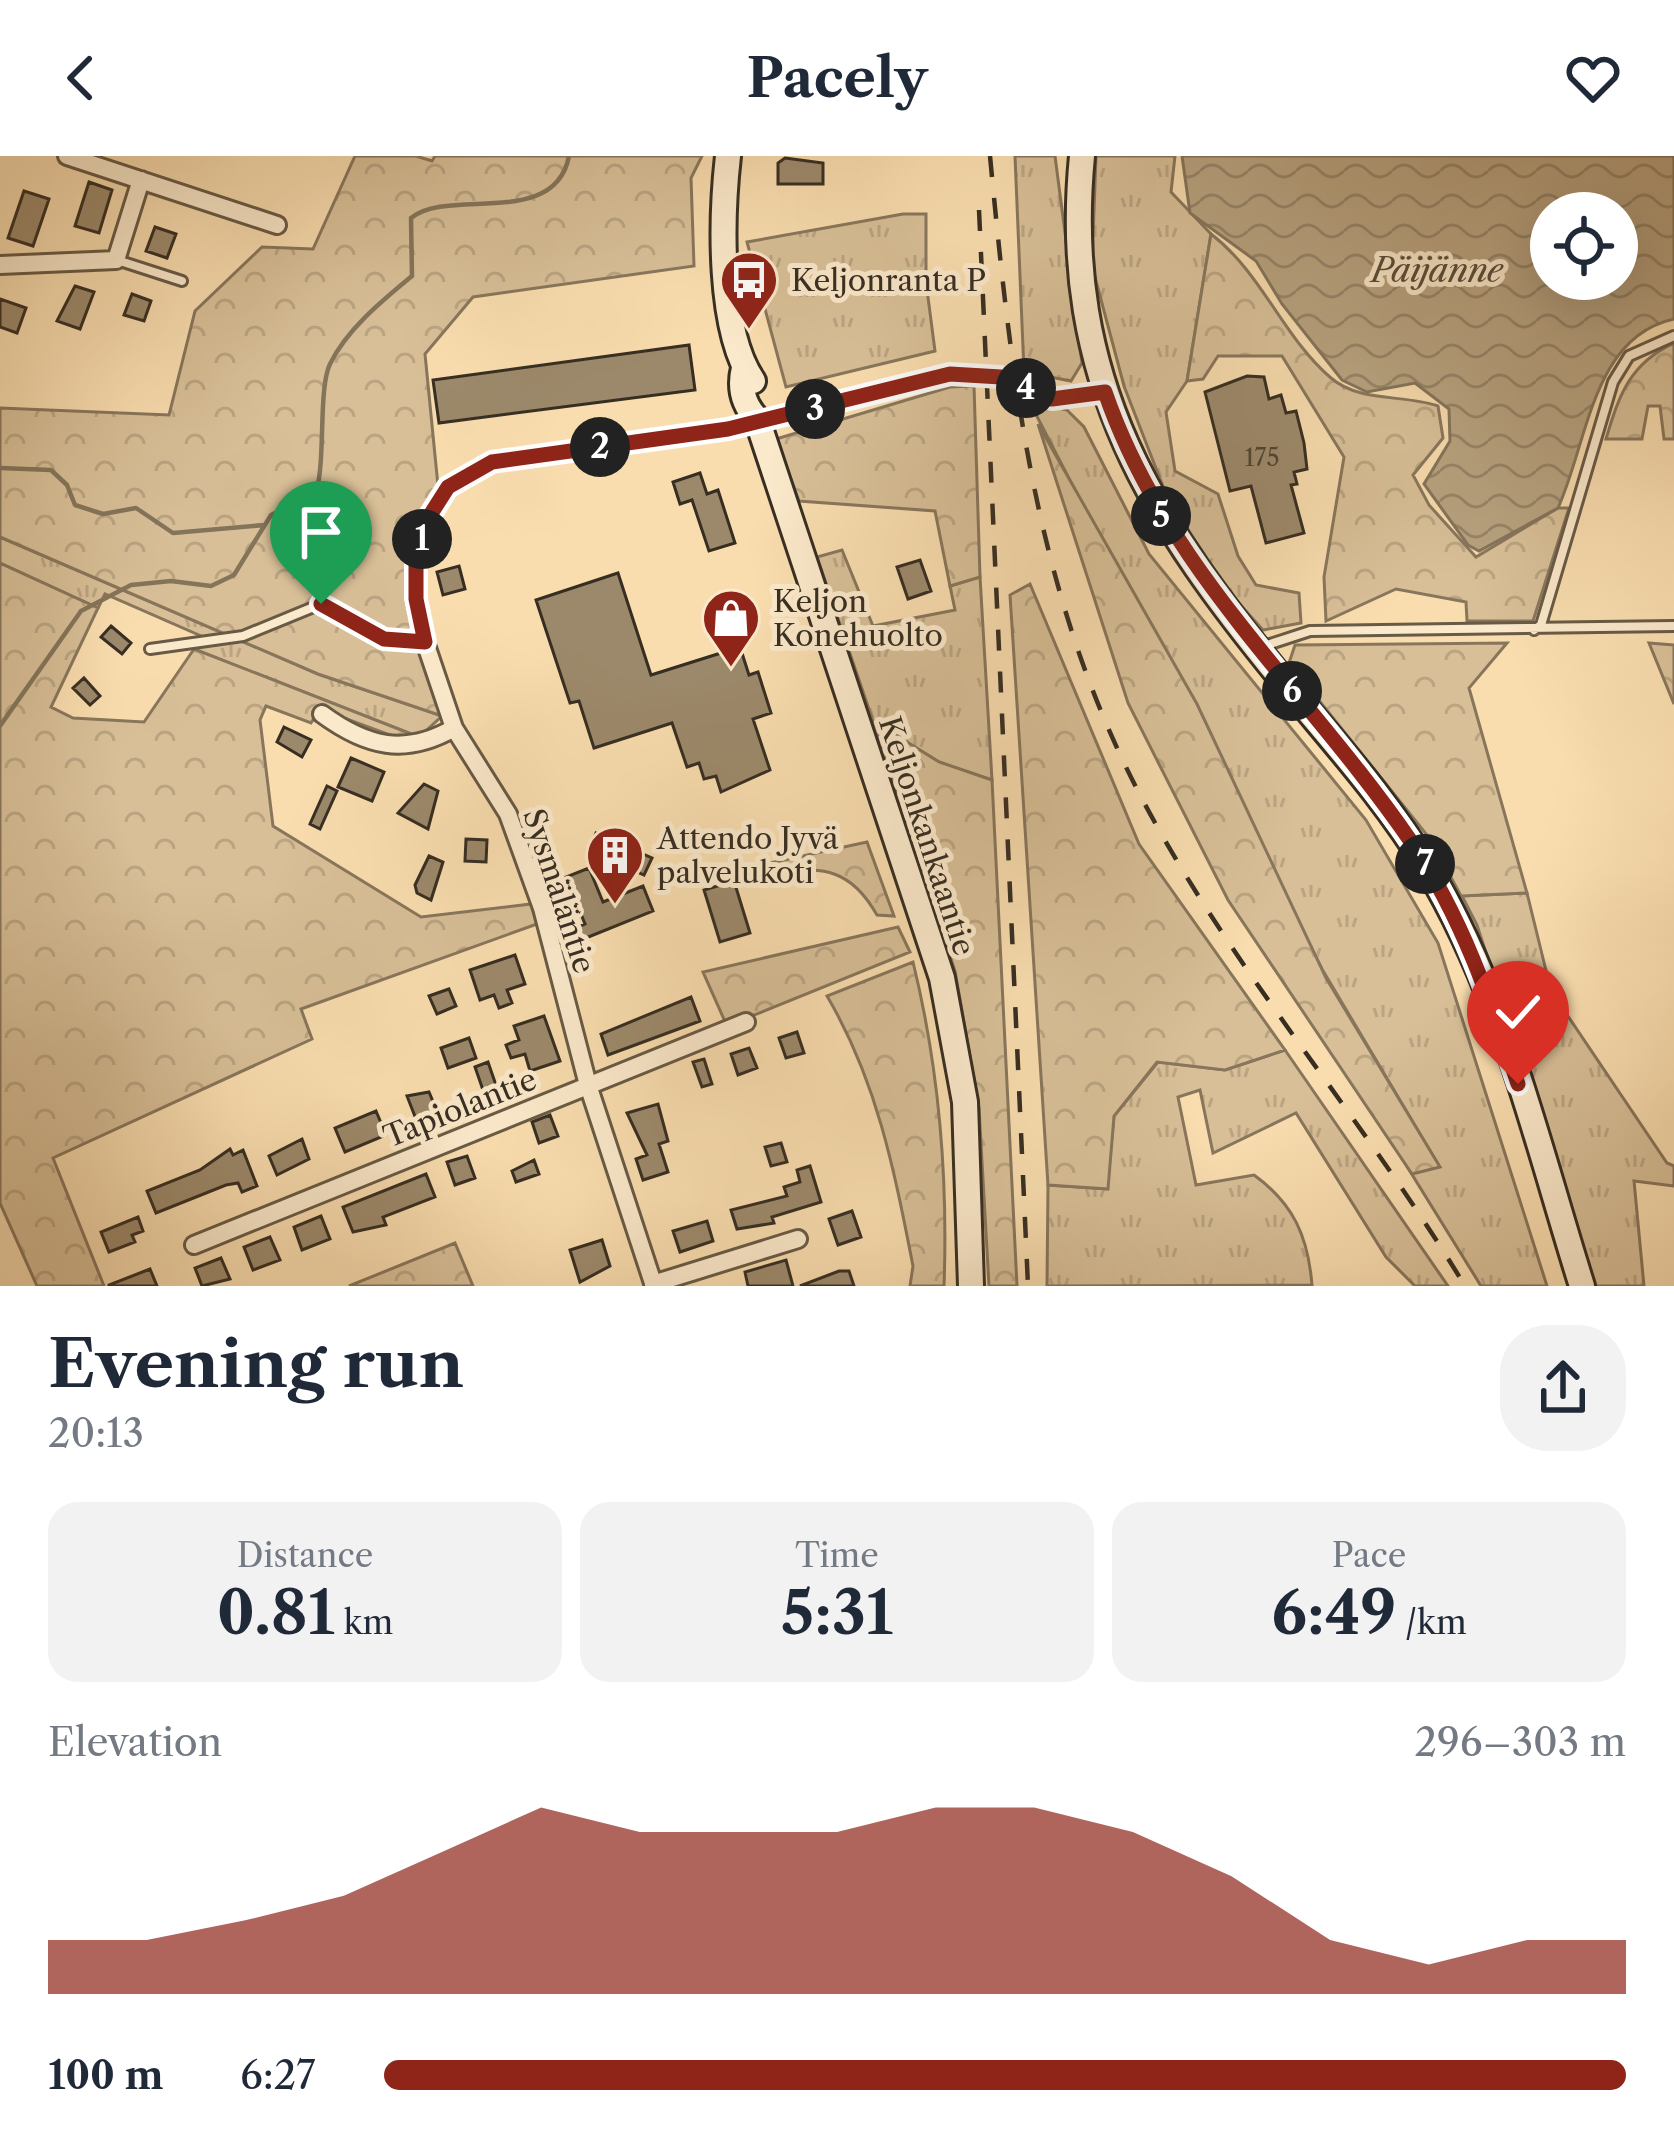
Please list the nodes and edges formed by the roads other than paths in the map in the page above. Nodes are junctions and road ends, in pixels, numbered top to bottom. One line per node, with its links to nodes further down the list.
1 (67, 156): 4 (street)
2 (728, 156): 11 (street, Keljonkankaantie)
3 (1082, 156): 10 (street)
4 (141, 180): 5 (street); 6 (street)
5 (277, 225)
6 (116, 260): 7 (street); 8 (lane)
7 (0, 265)
8 (182, 280)
9 (1674, 336): 13 (lane)
10 (1105, 392): 11 (street, Sysmäläntie); 16 (street)
11 (758, 421): 14 (street, Sysmäläntie); 24 (street, Keljonkankaantie)
12 (1674, 626): 13 (lane)
13 (1533, 631): 16 (lane)
14 (425, 642): 15 (lane); 18 (street, Sysmäläntie)
15 (149, 649)
16 (1257, 649): 25 (street)
17 (322, 714): 18 (street)
18 (454, 728): 20 (street, Sysmäläntie)
19 (746, 1022): 20 (street, Tapiolantie)
20 (588, 1085): 22 (street, Tapiolantie); 23 (street, Sysmäläntie)
21 (798, 1239): 23 (street)
22 (194, 1245)
23 (653, 1285)
24 (971, 1286)
25 (1582, 1286)

